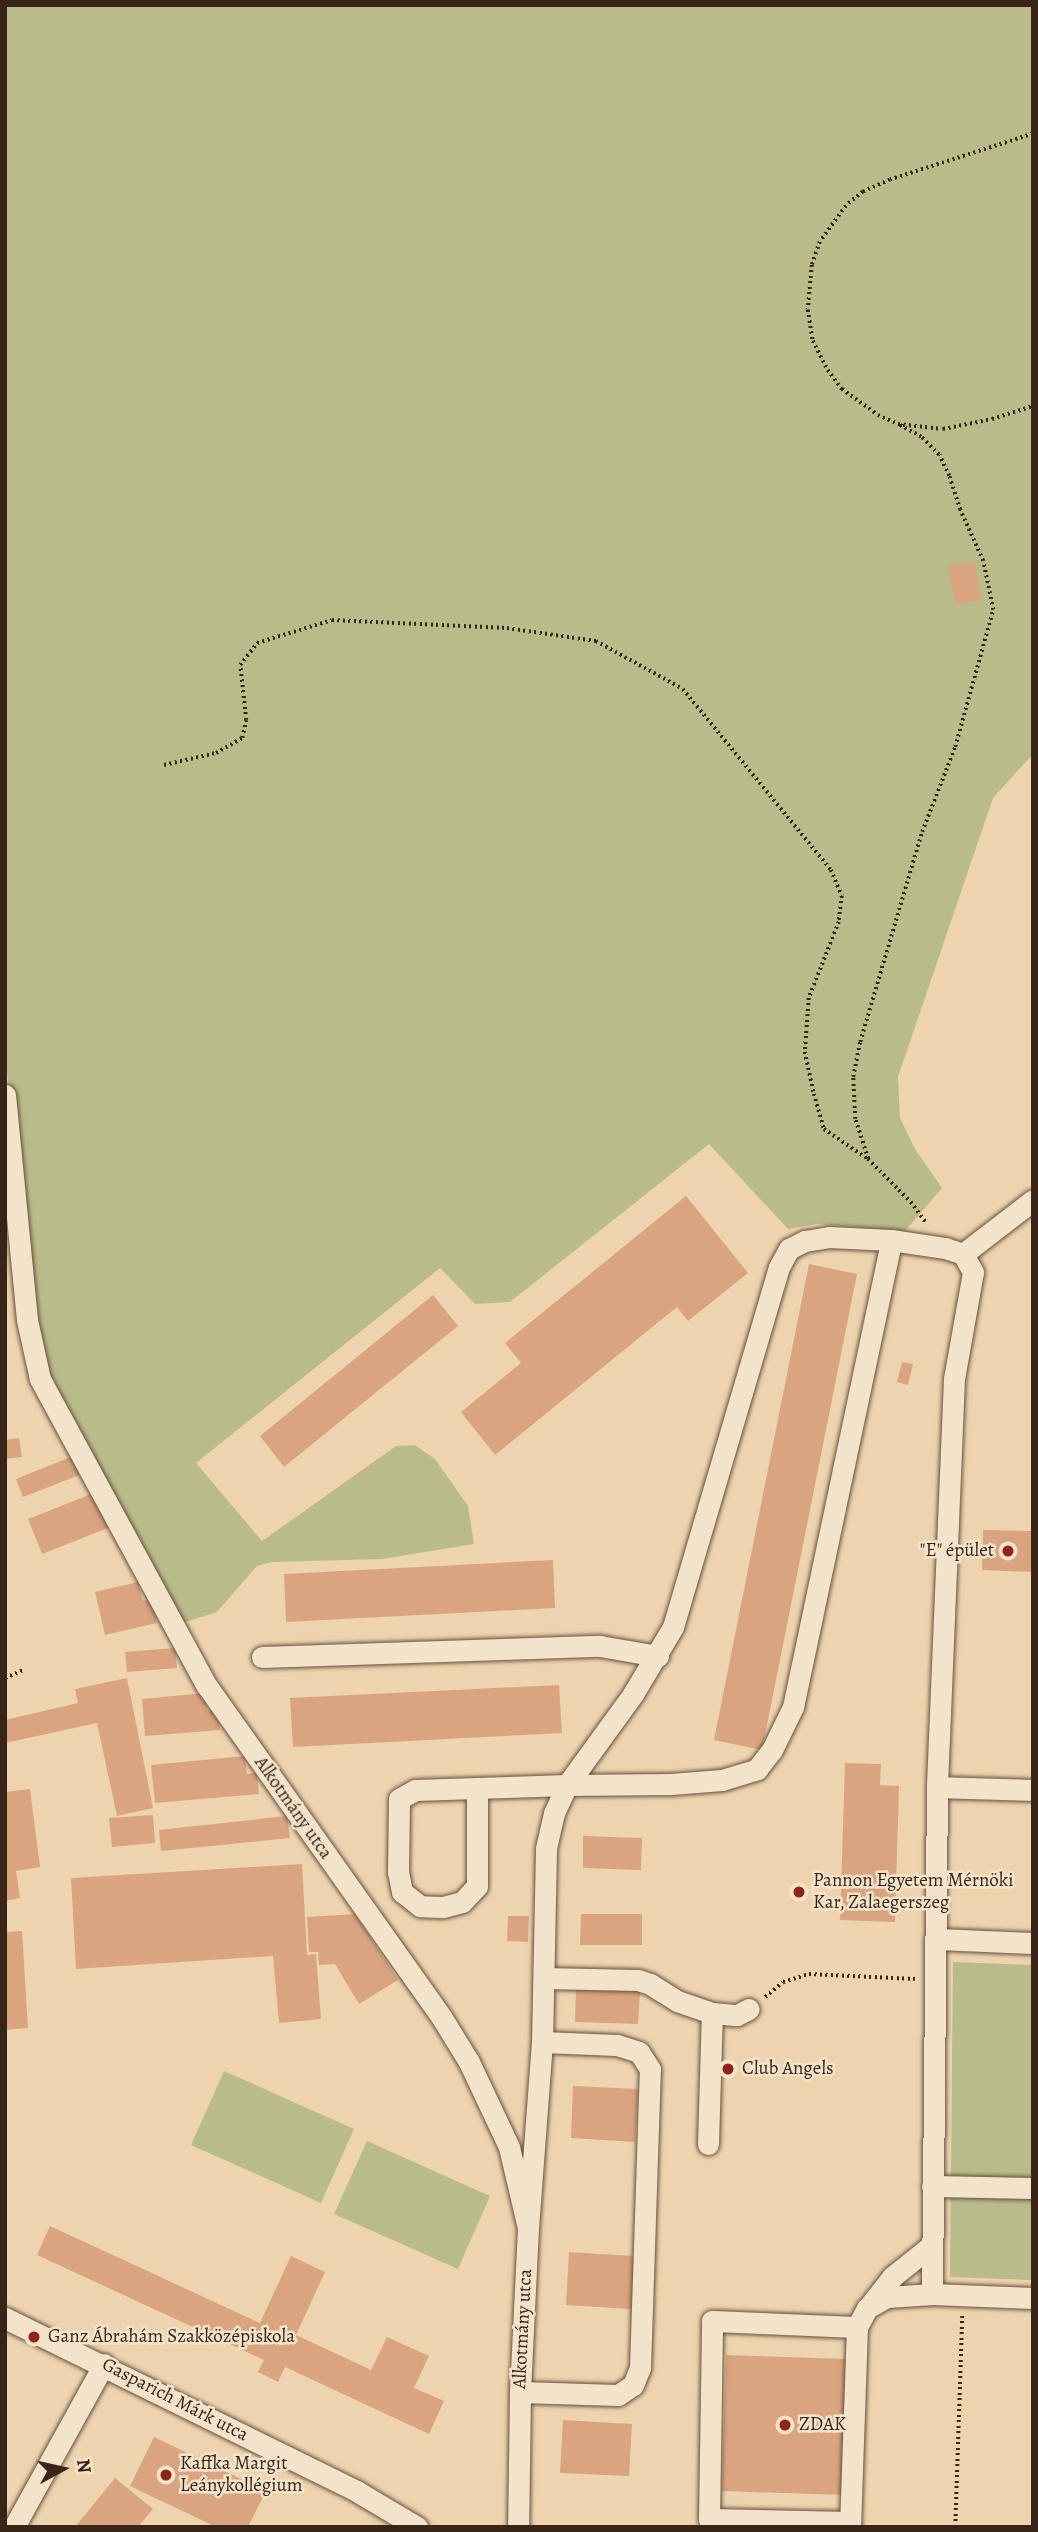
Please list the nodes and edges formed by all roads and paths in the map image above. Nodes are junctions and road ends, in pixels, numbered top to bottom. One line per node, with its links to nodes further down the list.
1 (1033, 134): 3 (path)
2 (1033, 406): 3 (path)
3 (898, 424): 6 (path)
4 (164, 765): 6 (path)
5 (5, 1095): 28 (street, Alkotmány utca)
6 (867, 1159): 9 (path)
7 (1033, 1200): 9 (street)
8 (891, 1240): 9 (street); 10 (street); 14 (street)
9 (954, 1251): 15 (street)
10 (658, 1656): 11 (street); 14 (street)
11 (262, 1657)
12 (23, 1670): 13 (path)
13 (5, 1678)
14 (567, 1785): 16 (street); 20 (street)
15 (937, 1787): 17 (street); 18 (street)
16 (477, 1788): 16 (street)
17 (1033, 1790)
18 (936, 1939): 19 (street); 21 (street)
19 (1033, 1943)
20 (544, 1978): 23 (street); 24 (street)
21 (935, 1980): 22 (path); 26 (street)
22 (749, 2009): 23 (street)
23 (712, 2013): 25 (street)
24 (541, 2042): 28 (street); 37 (street)
25 (708, 2144)
26 (932, 2186): 27 (street); 29 (street)
27 (1033, 2188)
28 (528, 2228): 37 (street, Alkotmány utca)
29 (932, 2245): 30 (street); 33 (street)
30 (932, 2294): 31 (street); 33 (street)
31 (963, 2295): 32 (street); 42 (path)
32 (1033, 2298)
33 (867, 2308): 35 (street)
34 (5, 2318): 36 (street, Gasparich Márk utca)
35 (857, 2328): 38 (street); 38 (street)
36 (104, 2364): 39 (street); 40 (street, Gasparich Márk utca)
37 (520, 2392): 41 (street, Alkotmány utca)
38 (850, 2525)
39 (14, 2527)
40 (417, 2527)
41 (518, 2527)
42 (955, 2527)

